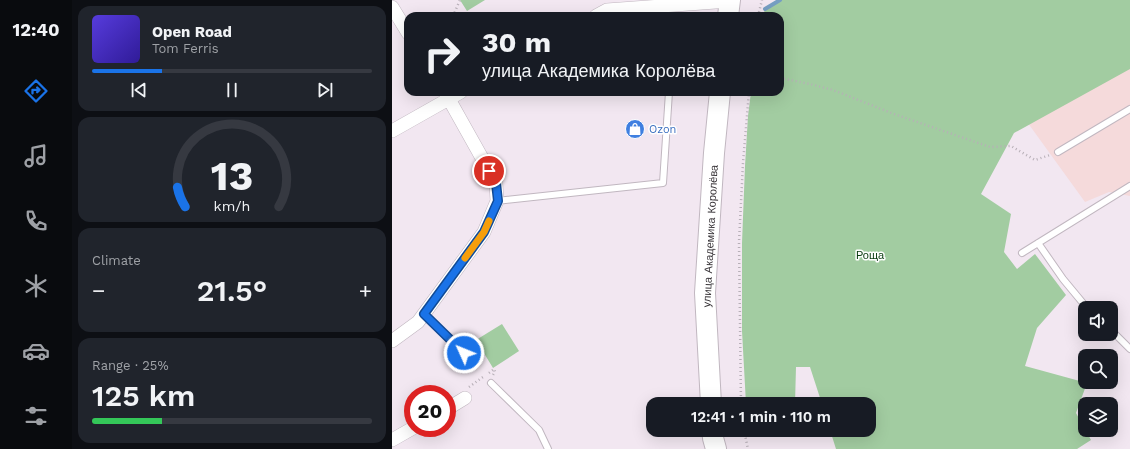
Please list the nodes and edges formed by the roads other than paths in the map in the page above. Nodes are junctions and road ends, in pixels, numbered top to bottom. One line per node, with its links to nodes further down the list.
1 (730, 0): 3 (street); 5 (main road)
2 (392, 7): 6 (street)
3 (645, 8): 4 (street)
4 (603, 10)
5 (728, 12)
6 (404, 26)
7 (445, 96): 12 (street)
8 (448, 96): 15 (street)
9 (669, 96): 15 (lane)
10 (720, 96): 25 (main road, улица Академика Королёва)
11 (1130, 109): 13 (lane)
12 (392, 131)
13 (1058, 152)
14 (1130, 186): 16 (lane)
15 (498, 201): 19 (street)
16 (1038, 243): 17 (lane); 18 (lane)
17 (1022, 252)
18 (1081, 301)
19 (424, 314): 21 (street); 23 (lane)
20 (1118, 336): 22 (lane)
21 (392, 341)
22 (1130, 349)
23 (464, 353)
24 (491, 383): 31 (lane)
25 (711, 397)
26 (465, 398): 27 (street)
27 (456, 404)
28 (404, 433): 30 (street)
29 (713, 437): 32 (main road)
30 (392, 440)
31 (548, 449)
32 (716, 449)

